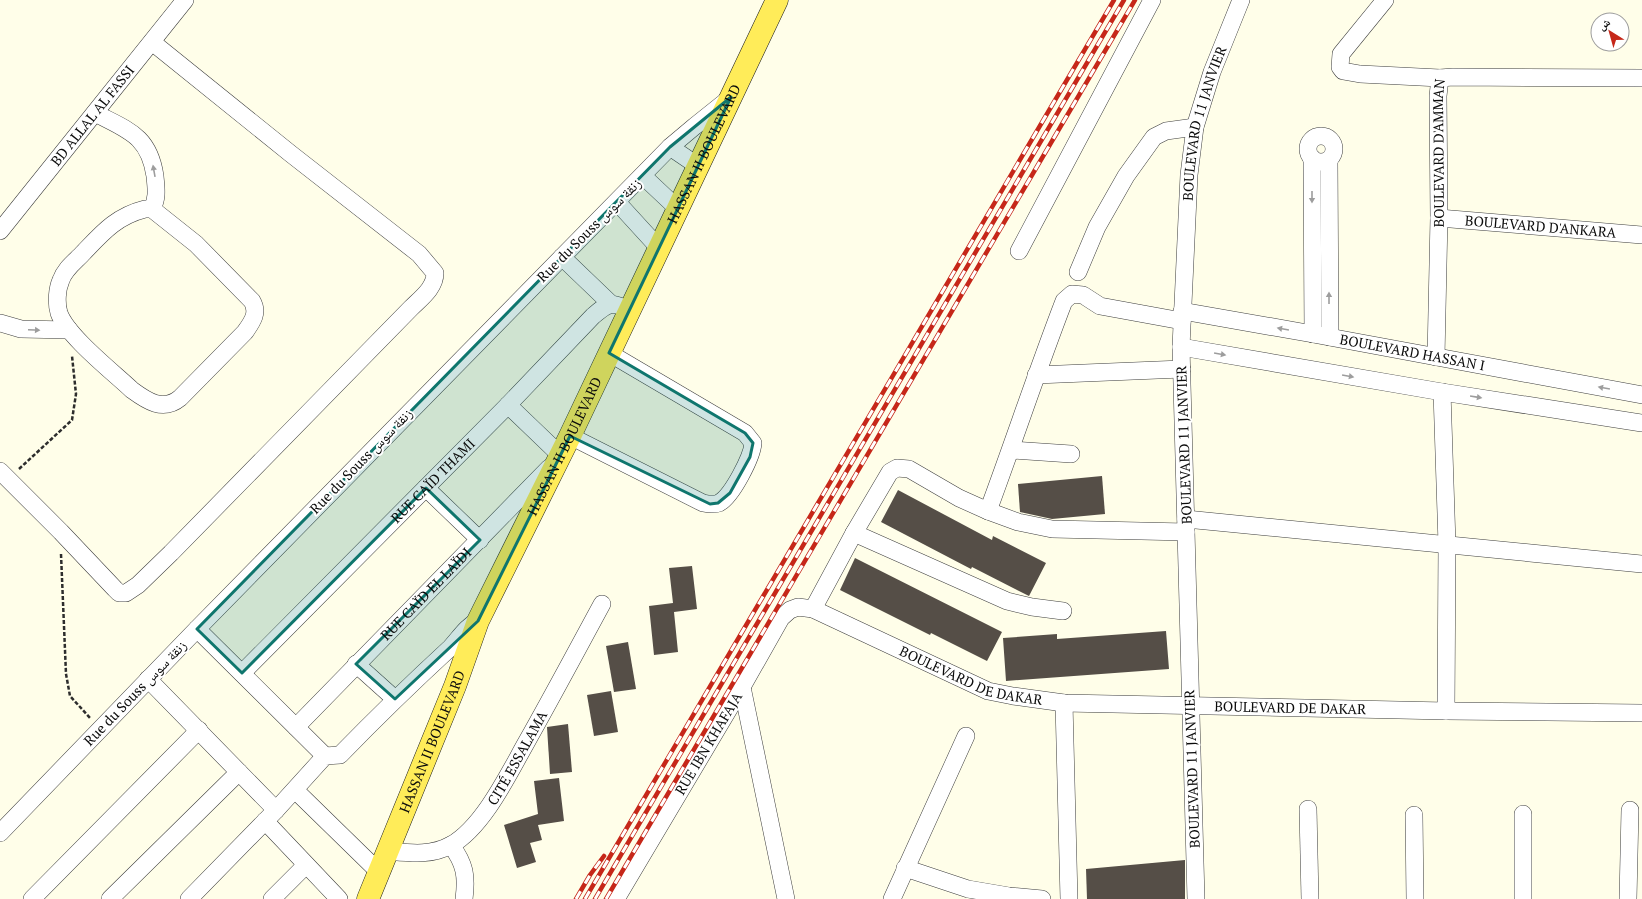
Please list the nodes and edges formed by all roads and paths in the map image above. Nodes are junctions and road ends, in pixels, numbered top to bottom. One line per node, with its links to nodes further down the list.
1 (186, 0): 6 (street, BD ALLAL AL FASSI)
2 (777, 0): 9 (main road, HASSAN II BOULEVARD)
3 (1152, 0): 24 (street)
4 (1241, 0): 11 (street, BOULEVARD 11 JANVIER)
5 (1385, 0): 7 (street)
6 (152, 42): 10 (street, BD ALLAL AL FASSI); 49 (street)
7 (1440, 78): 8 (street, BOULEVARD D'AMMAN); 18 (street, BOULEVARD D'AMMAN)
8 (1642, 78)
9 (731, 97): 12 (street, Rue du Souss زنقة سوس); 13 (main road, HASSAN II BOULEVARD)
10 (95, 113): 17 (street, one-way to 10); 21 (street, BD ALLAL AL FASSI)
11 (1195, 127): 26 (street); 28 (street, BOULEVARD 11 JANVIER)
12 (670, 147): 13 (street); 14 (street, Rue du Souss زنقة سوس)
13 (698, 166): 16 (main road, HASSAN II BOULEVARD)
14 (643, 176): 15 (street, Rue du Souss زنقة سوس); 16 (street)
15 (617, 202): 23 (street); 25 (street, Rue du Souss زنقة سوس)
16 (677, 208): 23 (main road, HASSAN II BOULEVARD)
17 (152, 209): 30 (street); 30 (street)
18 (1439, 218): 22 (street, BOULEVARD D'ANKARA); 35 (street, BOULEVARD D'AMMAN)
19 (1329, 220): 20 (street); 20 (street, one-way to 20); 32 (street, one-way to 19)
20 (1312, 221): 31 (street)
21 (0, 231)
22 (1642, 235)
23 (659, 248): 27 (main road, HASSAN II BOULEVARD)
24 (1019, 251)
25 (562, 257): 27 (street); 58 (street, Rue du Souss زنقة سوس)
26 (1078, 272)
27 (620, 307): 34 (main road, HASSAN II BOULEVARD); 40 (street, RUE CAÏD THAMI)
28 (1182, 316): 31 (street, BOULEVARD HASSAN I, one-way to 28); 33 (street, BOULEVARD 11 JANVIER); 37 (street, BOULEVARD HASSAN I)
29 (0, 323): 30 (street, one-way to 30)
30 (69, 330): 45 (path)
31 (1313, 334): 32 (street, BOULEVARD HASSAN I)
32 (1330, 337): 35 (street, BOULEVARD HASSAN I)
33 (1181, 347): 36 (street, BOULEVARD 11 JANVIER); 38 (street, one-way to 38)
34 (609, 353): 43 (main road, HASSAN II BOULEVARD); 43 (street)
35 (1436, 357): 39 (street, BOULEVARD HASSAN I, one-way to 35)
36 (1182, 369): 37 (street); 48 (street, BOULEVARD 11 JANVIER)
37 (1036, 376): 42 (street, BOULEVARD HASSAN I)
38 (1442, 392): 41 (street, one-way to 41); 52 (street)
39 (1642, 395)
40 (508, 405): 43 (street); 46 (street, RUE CAÏD THAMI)
41 (1642, 423)
42 (1011, 450): 44 (street); 47 (street, BOULEVARD HASSAN I)
43 (563, 451): 51 (street, RUE CAÏD EL LAÏDI); 57 (main road, HASSAN II BOULEVARD)
44 (1071, 454)
45 (4, 475): 49 (street)
46 (426, 488): 51 (street); 60 (street, RUE CAÏD THAMI)
47 (988, 511): 48 (street); 50 (street)
48 (1186, 525): 52 (street); 65 (street, BOULEVARD 11 JANVIER)
49 (60, 532): 69 (path)
50 (854, 533): 55 (street); 56 (street)
51 (480, 540): 59 (street, RUE CAÏD EL LAÏDI)
52 (1447, 544): 53 (street); 66 (street)
53 (1642, 564)
54 (602, 604): 81 (street, CITÉ ESSALAMA)
55 (813, 609): 62 (street, RUE IBN KHAFAJA); 64 (street, BOULEVARD DE DAKAR)
56 (1063, 611)
57 (478, 621): 63 (street); 82 (main road, HASSAN II BOULEVARD)
58 (197, 629): 60 (street); 61 (street, Rue du Souss زنقة سوس)
59 (356, 664): 63 (street); 68 (street, RUE CAÏD EL LAÏDI)
60 (242, 674): 68 (street)
61 (148, 679): 69 (street, Rue du Souss زنقة سوس); 70 (street)
62 (742, 687): 93 (street, RUE IBN KHAFAJA); 94 (street)
63 (395, 699): 72 (street)
64 (1064, 702): 65 (street, BOULEVARD DE DAKAR); 97 (street)
65 (1190, 705): 66 (street, BOULEVARD DE DAKAR); 98 (street, BOULEVARD 11 JANVIER)
66 (1446, 711): 67 (street, BOULEVARD DE DAKAR)
67 (1642, 713)
68 (296, 727): 72 (street)
69 (100, 729): 80 (street, Rue du Souss زنقة سوس)
70 (199, 730): 73 (street); 86 (street)
71 (966, 736): 84 (street)
72 (325, 756): 74 (street)
73 (240, 772): 79 (street); 87 (street)
74 (295, 790): 79 (street); 85 (street)
75 (1308, 809): 99 (street)
76 (1630, 810): 102 (street)
77 (1523, 814): 101 (street)
78 (1414, 815): 100 (street)
79 (271, 816): 83 (street); 88 (street)
80 (0, 833)
81 (451, 845): 82 (street, CITÉ ESSALAMA); 92 (street)
82 (388, 851): 85 (main road, HASSAN II BOULEVARD)
83 (306, 865): 89 (street); 90 (street)
84 (905, 868): 95 (street); 96 (street)
85 (379, 872): 91 (main road, HASSAN II BOULEVARD)
86 (32, 899)
87 (110, 899)
88 (189, 899)
89 (272, 899)
90 (340, 899)
91 (368, 899)
92 (464, 899)
93 (616, 899)
94 (786, 899)
95 (892, 899)
96 (1042, 899)
97 (1069, 899)
98 (1196, 899)
99 (1310, 899)
100 (1415, 899)
101 (1523, 899)
102 (1628, 899)

